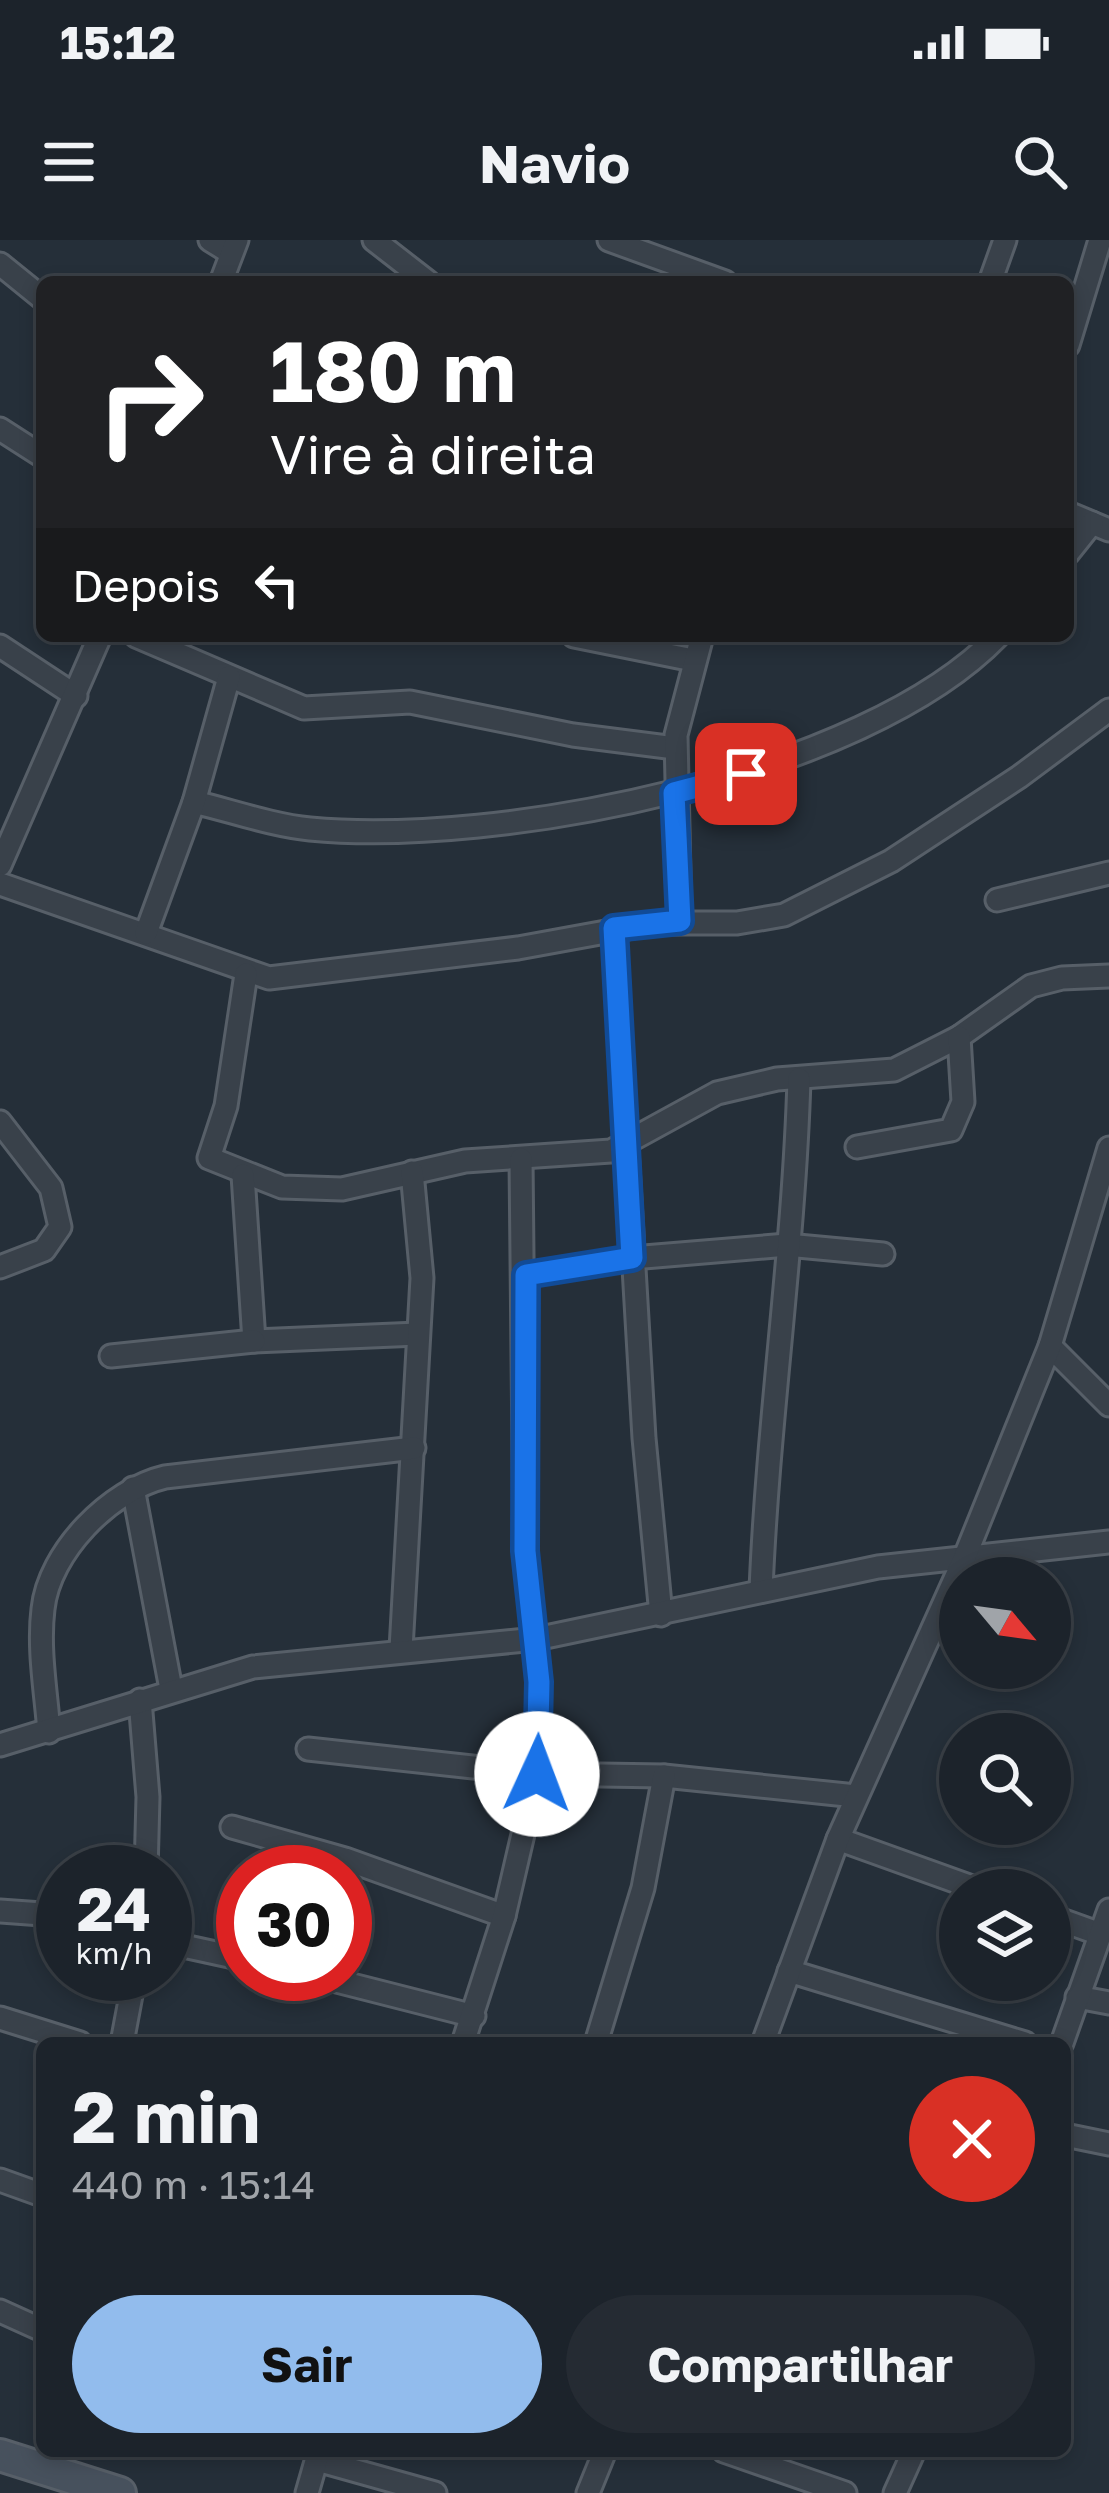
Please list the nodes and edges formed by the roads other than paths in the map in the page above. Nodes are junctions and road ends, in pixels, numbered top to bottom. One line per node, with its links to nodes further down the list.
1 (210, 240): 6 (street)
2 (374, 240): 9 (street)
3 (609, 240): 10 (street)
4 (1005, 240): 11 (street)
5 (1100, 240): 13 (street)
6 (234, 247): 8 (street)
7 (0, 264): 12 (street)
8 (223, 276)
9 (420, 276)
10 (708, 276)
11 (992, 276)
12 (36, 293)
13 (1074, 325)
14 (0, 429): 15 (street)
15 (36, 452)
16 (1100, 526): 17 (street)
17 (1074, 548)
18 (98, 642): 26 (street)
19 (150, 642): 25 (street)
20 (604, 642): 24 (street)
21 (700, 642): 24 (street)
22 (990, 642): 29 (street)
23 (0, 646): 26 (street)
24 (693, 660): 28 (street)
25 (229, 677): 28 (street); 30 (street)
26 (76, 696): 31 (street)
27 (1109, 710): 35 (street)
28 (675, 748): 29 (street)
29 (674, 793): 30 (street); 35 (street)
30 (194, 802): 37 (street)
31 (0, 865)
32 (1109, 873): 34 (street)
33 (0, 884): 37 (street)
34 (997, 900)
35 (680, 921): 36 (street)
36 (614, 928): 38 (street); 43 (street)
37 (146, 933): 38 (street)
38 (246, 974): 48 (street)
39 (1109, 976): 40 (street)
40 (959, 1037): 41 (street); 44 (street)
41 (799, 1079): 43 (street); 49 (street)
42 (0, 1122): 52 (street)
43 (629, 1144): 45 (street); 51 (street)
44 (856, 1147)
45 (521, 1159): 47 (street); 53 (street)
46 (1107, 1161): 56 (street)
47 (412, 1172): 48 (street); 54 (street)
48 (243, 1175): 55 (street)
49 (787, 1244): 50 (street); 51 (street); 65 (street)
50 (883, 1254)
51 (632, 1258): 53 (street); 67 (street)
52 (0, 1267)
53 (526, 1275): 68 (street)
54 (418, 1334): 55 (street); 59 (street)
55 (254, 1341): 57 (street)
56 (1050, 1346): 58 (street); 62 (street)
57 (111, 1356)
58 (1109, 1405)
59 (414, 1448): 60 (street); 69 (street)
60 (133, 1488): 70 (street); 72 (street)
61 (1109, 1542): 63 (street)
62 (965, 1557)
63 (981, 1557)
64 (939, 1561): 65 (street)
65 (761, 1590): 67 (street)
66 (939, 1614): 77 (street)
67 (661, 1615): 68 (street)
68 (536, 1639): 69 (street); 75 (street)
69 (401, 1649): 70 (street)
70 (170, 1689): 71 (street)
71 (140, 1700): 72 (street); 80 (street)
72 (50, 1732): 73 (street)
73 (0, 1745)
74 (308, 1749): 75 (street)
75 (537, 1774): 76 (street); 85 (street)
76 (664, 1777): 77 (street); 98 (street)
77 (856, 1796): 79 (street)
78 (232, 1828): 85 (street)
79 (838, 1839): 81 (street); 88 (street)
80 (147, 1845)
81 (939, 1875)
82 (1109, 1910): 87 (street)
83 (0, 1912): 84 (street)
84 (36, 1914)
85 (504, 1916): 93 (street)
86 (1071, 1924): 87 (street)
87 (1100, 1934): 90 (street)
88 (789, 1971): 99 (street); 100 (street)
89 (372, 1990): 93 (street)
90 (1077, 1997): 92 (street); 101 (street)
91 (131, 2001): 96 (street)
92 (1109, 2003)
93 (474, 2016): 97 (street)
94 (0, 2018): 95 (street)
95 (61, 2037)
96 (123, 2037)
97 (466, 2037)
98 (598, 2037)
99 (765, 2037)
100 (1004, 2037)
101 (1064, 2037)
102 (1071, 2136): 103 (street)
103 (1109, 2144)
104 (0, 2180): 105 (street)
105 (36, 2193)
106 (0, 2311): 107 (street)
107 (36, 2327)
108 (318, 2457): 115 (street)
109 (321, 2457): 116 (street)
110 (603, 2457): 117 (street)
111 (741, 2457): 118 (street)
112 (911, 2457): 119 (street)
113 (3, 2463): 114 (street)
114 (120, 2493)
115 (308, 2493)
116 (435, 2493)
117 (588, 2493)
118 (844, 2493)
119 (895, 2493)

